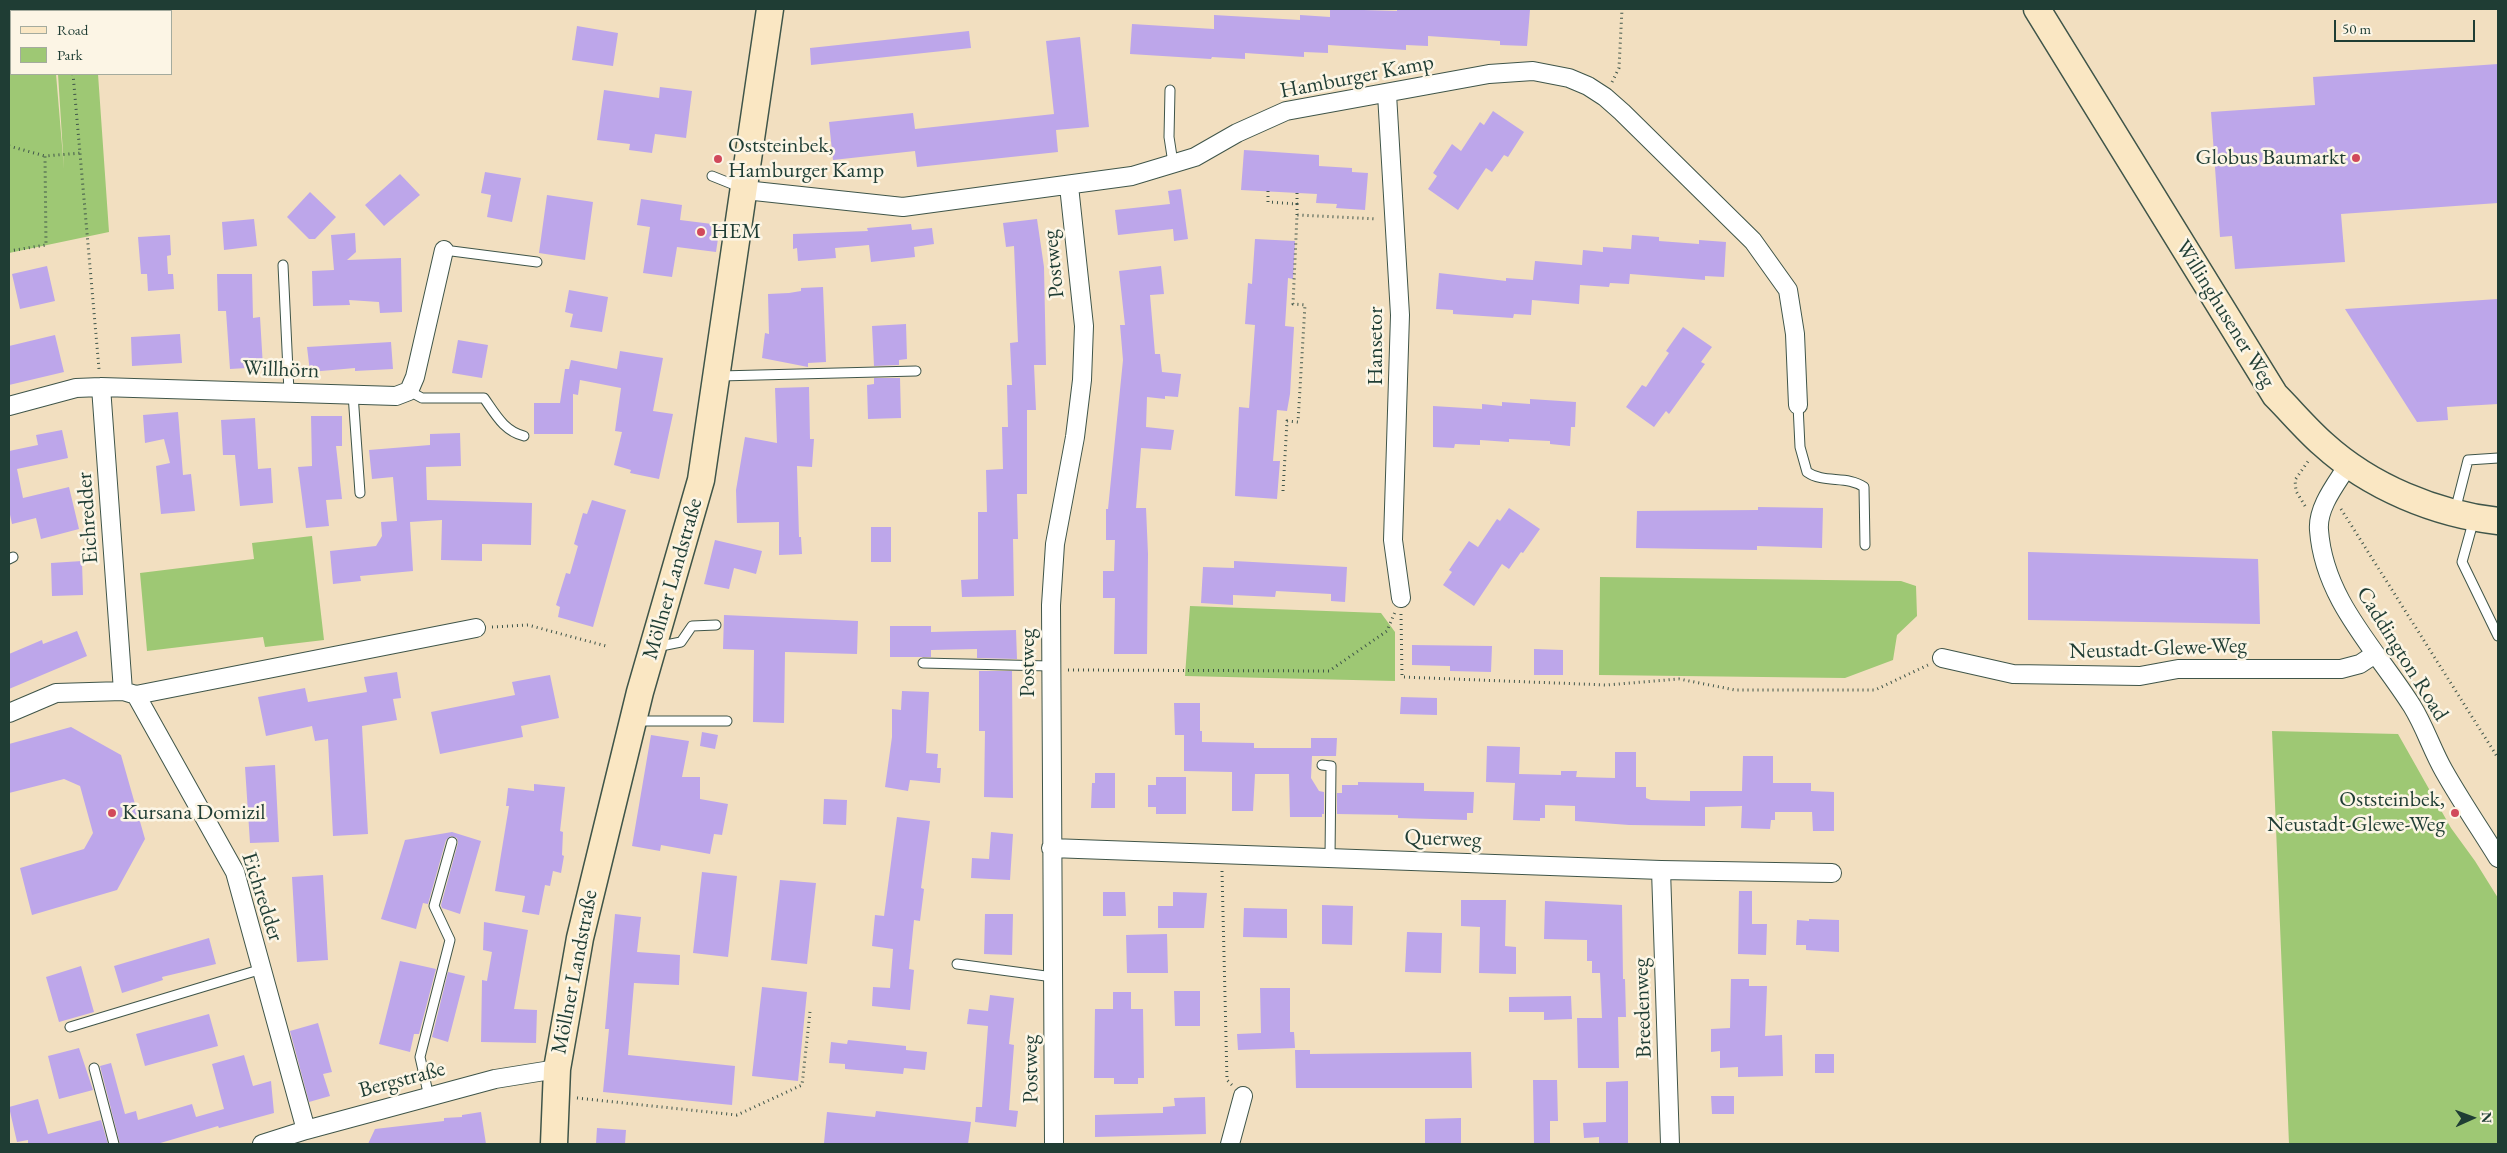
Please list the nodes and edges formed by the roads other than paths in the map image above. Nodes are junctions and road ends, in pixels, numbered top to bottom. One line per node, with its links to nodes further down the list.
1 (770, 9): 8 (main road, Möllner Landstraße)
2 (2037, 9): 22 (main road, Willinghusener Weg)
3 (1170, 90): 5 (lane)
4 (1387, 94): 5 (street, Hamburger Kamp); 18 (street, Hamburger Kamp); 26 (street, Hansetor)
5 (1173, 163): 7 (street, Hamburger Kamp)
6 (712, 176): 8 (lane)
7 (1069, 186): 8 (street, Hamburger Kamp); 34 (street, Postweg)
8 (745, 190): 13 (main road, Möllner Landstraße)
9 (444, 250): 10 (lane); 16 (street)
10 (537, 262)
11 (283, 266): 15 (lane)
12 (916, 371): 13 (lane)
13 (717, 376): 30 (main road, Möllner Landstraße)
14 (101, 387): 15 (street, Willhörn); 19 (street, Willhörn); 35 (street, Eichredder)
15 (289, 392): 17 (street, Willhörn)
16 (409, 392): 17 (street, Willhörn); 20 (lane)
17 (353, 394): 23 (lane)
18 (1798, 405): 25 (lane)
19 (9, 406)
20 (524, 436)
21 (2498, 458): 24 (lane)
22 (2348, 465): 24 (main road, Willinghusener Weg); 31 (street, Caddington Road)
23 (360, 493)
24 (2476, 517): 29 (lane)
25 (1865, 544)
26 (1401, 598)
27 (716, 625): 30 (lane)
28 (476, 628): 35 (street)
29 (2498, 636)
30 (653, 647): 37 (main road, Möllner Landstraße)
31 (2374, 654): 32 (street, Neustadt-Glewe-Weg); 43 (street, Caddington Road)
32 (1942, 658)
33 (923, 663): 34 (lane)
34 (1050, 668): 41 (street, Postweg)
35 (129, 693): 36 (street); 47 (street, Eichredder)
36 (9, 713)
37 (633, 721): 38 (lane); 51 (main road, Möllner Landstraße)
38 (727, 721)
39 (1322, 765): 42 (lane)
40 (452, 842): 52 (lane)
41 (1051, 848): 42 (street, Querweg); 48 (street, Postweg)
42 (1330, 857): 44 (street, Querweg)
43 (2498, 858)
44 (1662, 870): 45 (street, Querweg); 61 (street, Breedenweg)
45 (1832, 873)
46 (957, 964): 48 (lane)
47 (262, 969): 49 (lane); 54 (street, Eichredder)
48 (1052, 977): 59 (street, Postweg)
49 (70, 1027)
50 (94, 1068): 56 (lane)
51 (556, 1070): 52 (street, Bergstraße); 58 (main road, Möllner Landstraße)
52 (429, 1096): 54 (street, Bergstraße)
53 (1243, 1096): 60 (street)
54 (306, 1130): 55 (street, Bergstraße)
55 (283, 1141): 57 (street, Bergstraße)
56 (114, 1144)
57 (262, 1144)
58 (554, 1144)
59 (1054, 1144)
60 (1230, 1144)
61 (1670, 1144)

